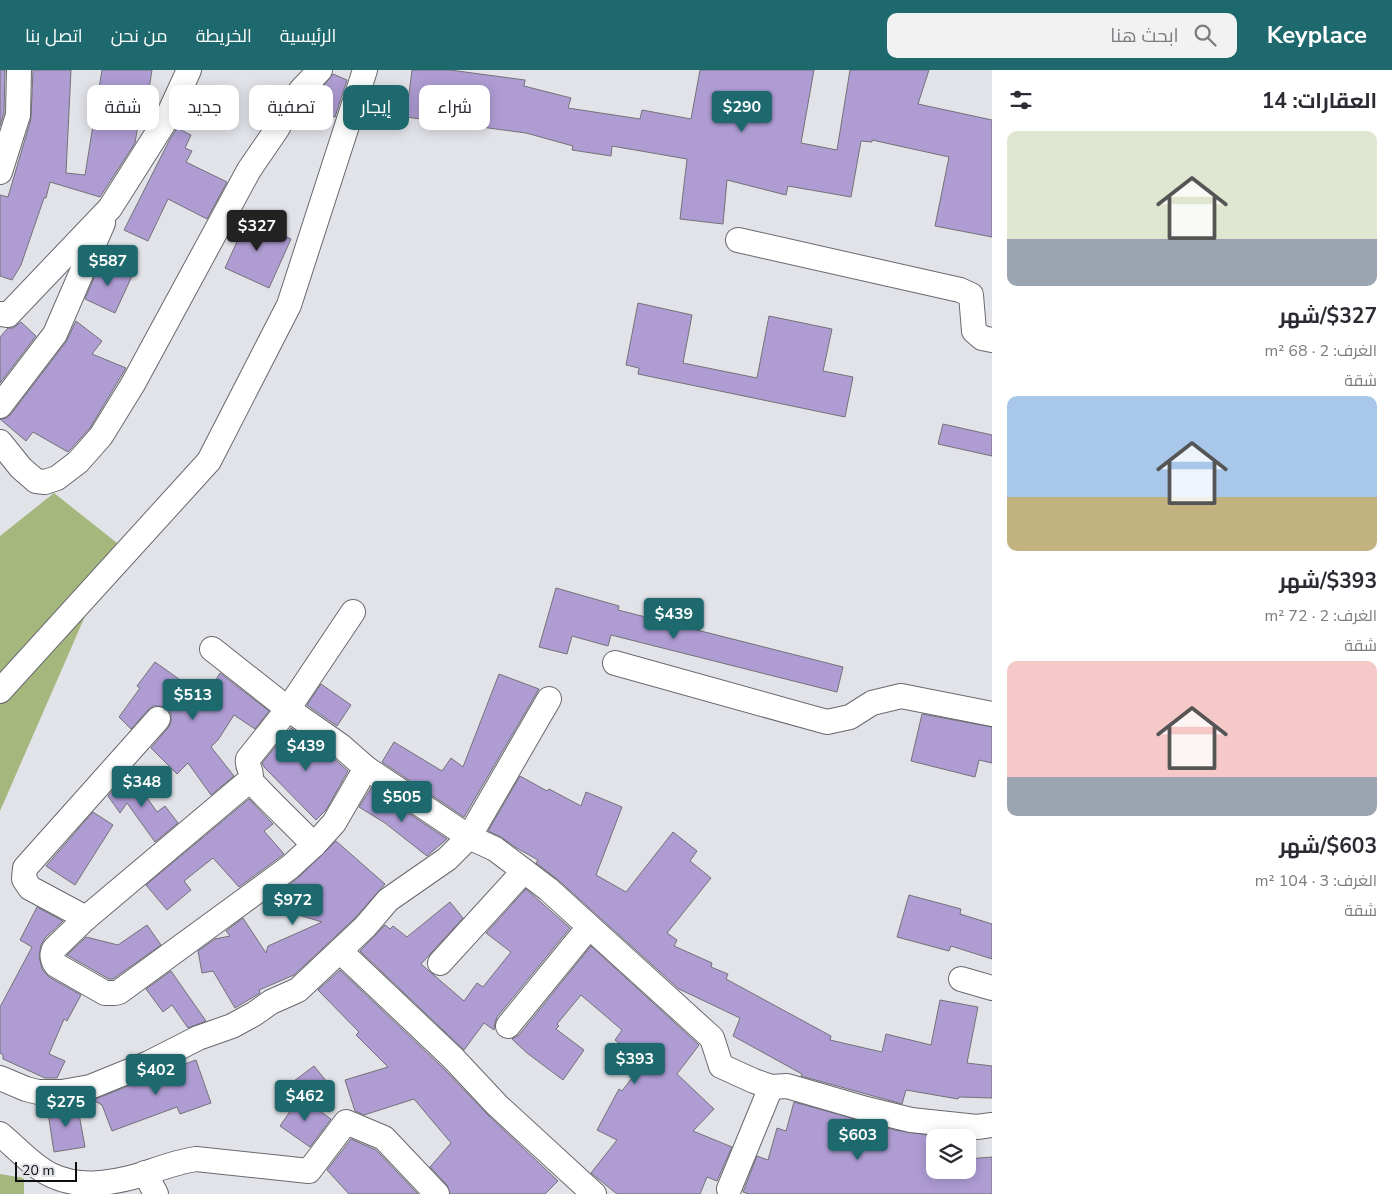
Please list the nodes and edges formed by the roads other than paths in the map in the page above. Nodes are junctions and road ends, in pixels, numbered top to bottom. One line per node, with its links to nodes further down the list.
1 (19, 70): 7 (street)
2 (172, 70): 6 (street)
3 (189, 70): 6 (street)
4 (320, 70): 13 (street)
5 (365, 70): 17 (street)
6 (167, 118): 8 (street)
7 (0, 172)
8 (110, 208): 10 (street); 12 (street)
9 (738, 240): 11 (street)
10 (0, 314)
11 (992, 340)
12 (0, 406)
13 (0, 442)
14 (353, 612): 19 (street)
15 (212, 649): 19 (street)
16 (615, 663): 20 (street)
17 (0, 692)
18 (549, 699): 24 (street)
19 (288, 709): 22 (street); 23 (street)
20 (992, 714)
21 (158, 719): 27 (street)
22 (366, 768): 24 (street); 25 (street)
23 (250, 780): 25 (street); 27 (street)
24 (469, 837): 26 (street); 29 (street)
25 (314, 845): 27 (street)
26 (524, 871): 28 (street); 30 (street)
27 (86, 918)
28 (589, 927): 33 (street); 35 (street)
29 (340, 951): 34 (street); 42 (street)
30 (440, 963)
31 (961, 979): 32 (street)
32 (992, 988)
33 (508, 1026)
34 (0, 1078)
35 (771, 1086): 36 (street); 39 (street)
36 (992, 1125)
37 (0, 1134): 38 (street)
38 (145, 1173): 40 (street); 41 (street)
39 (729, 1189)
40 (156, 1194)
41 (437, 1194)
42 (594, 1194)

